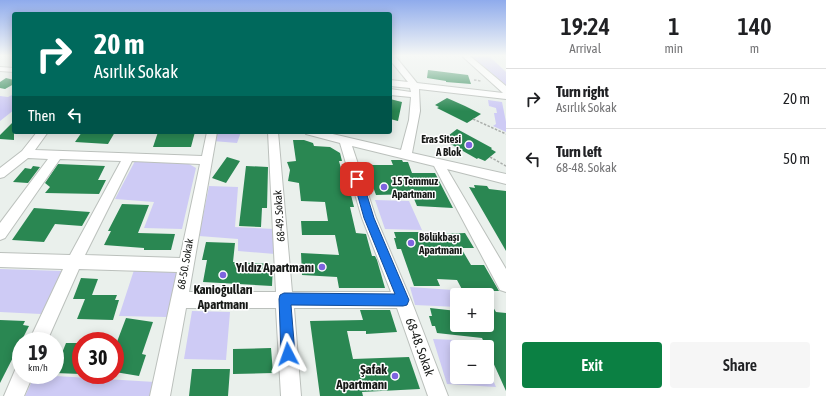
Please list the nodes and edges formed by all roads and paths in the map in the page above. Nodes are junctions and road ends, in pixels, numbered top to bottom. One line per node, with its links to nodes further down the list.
1 (404, 74): 6 (street)
2 (487, 74): 7 (street)
3 (474, 80): 4 (path)
4 (485, 82)
5 (392, 84): 6 (street)
6 (414, 90): 8 (street); 9 (street); 18 (street)
7 (506, 91)
8 (392, 92)
9 (506, 96)
10 (474, 119): 15 (path)
11 (41, 134): 17 (street)
12 (212, 134): 22 (street, 68-50. Sokak)
13 (273, 134): 32 (street, 68-49. Sokak)
14 (318, 134): 16 (street)
15 (506, 134)
16 (346, 141): 18 (street); 34 (street, 68-48. Sokak)
17 (26, 154): 19 (street); 25 (street)
18 (406, 154): 23 (street)
19 (57, 155): 21 (street); 27 (street)
20 (490, 157): 24 (path)
21 (128, 158): 22 (street); 29 (street)
22 (205, 160): 30 (street, 68-50. Sokak)
23 (438, 163): 26 (street); 31 (street)
24 (506, 166)
25 (0, 174)
26 (506, 179)
27 (0, 234)
28 (0, 260): 29 (street)
29 (74, 262): 30 (street); 35 (street)
30 (185, 265): 33 (street, 68-50. Sokak)
31 (506, 284)
32 (284, 299): 33 (street); 34 (street); 39 (street, 68-49. Sokak)
33 (179, 300): 38 (street, 68-50. Sokak)
34 (403, 300): 40 (street, 68-48. Sokak)
35 (42, 332)
36 (19, 384): 37 (street)
37 (14, 396)
38 (160, 396)
39 (291, 396)
40 (438, 396)

